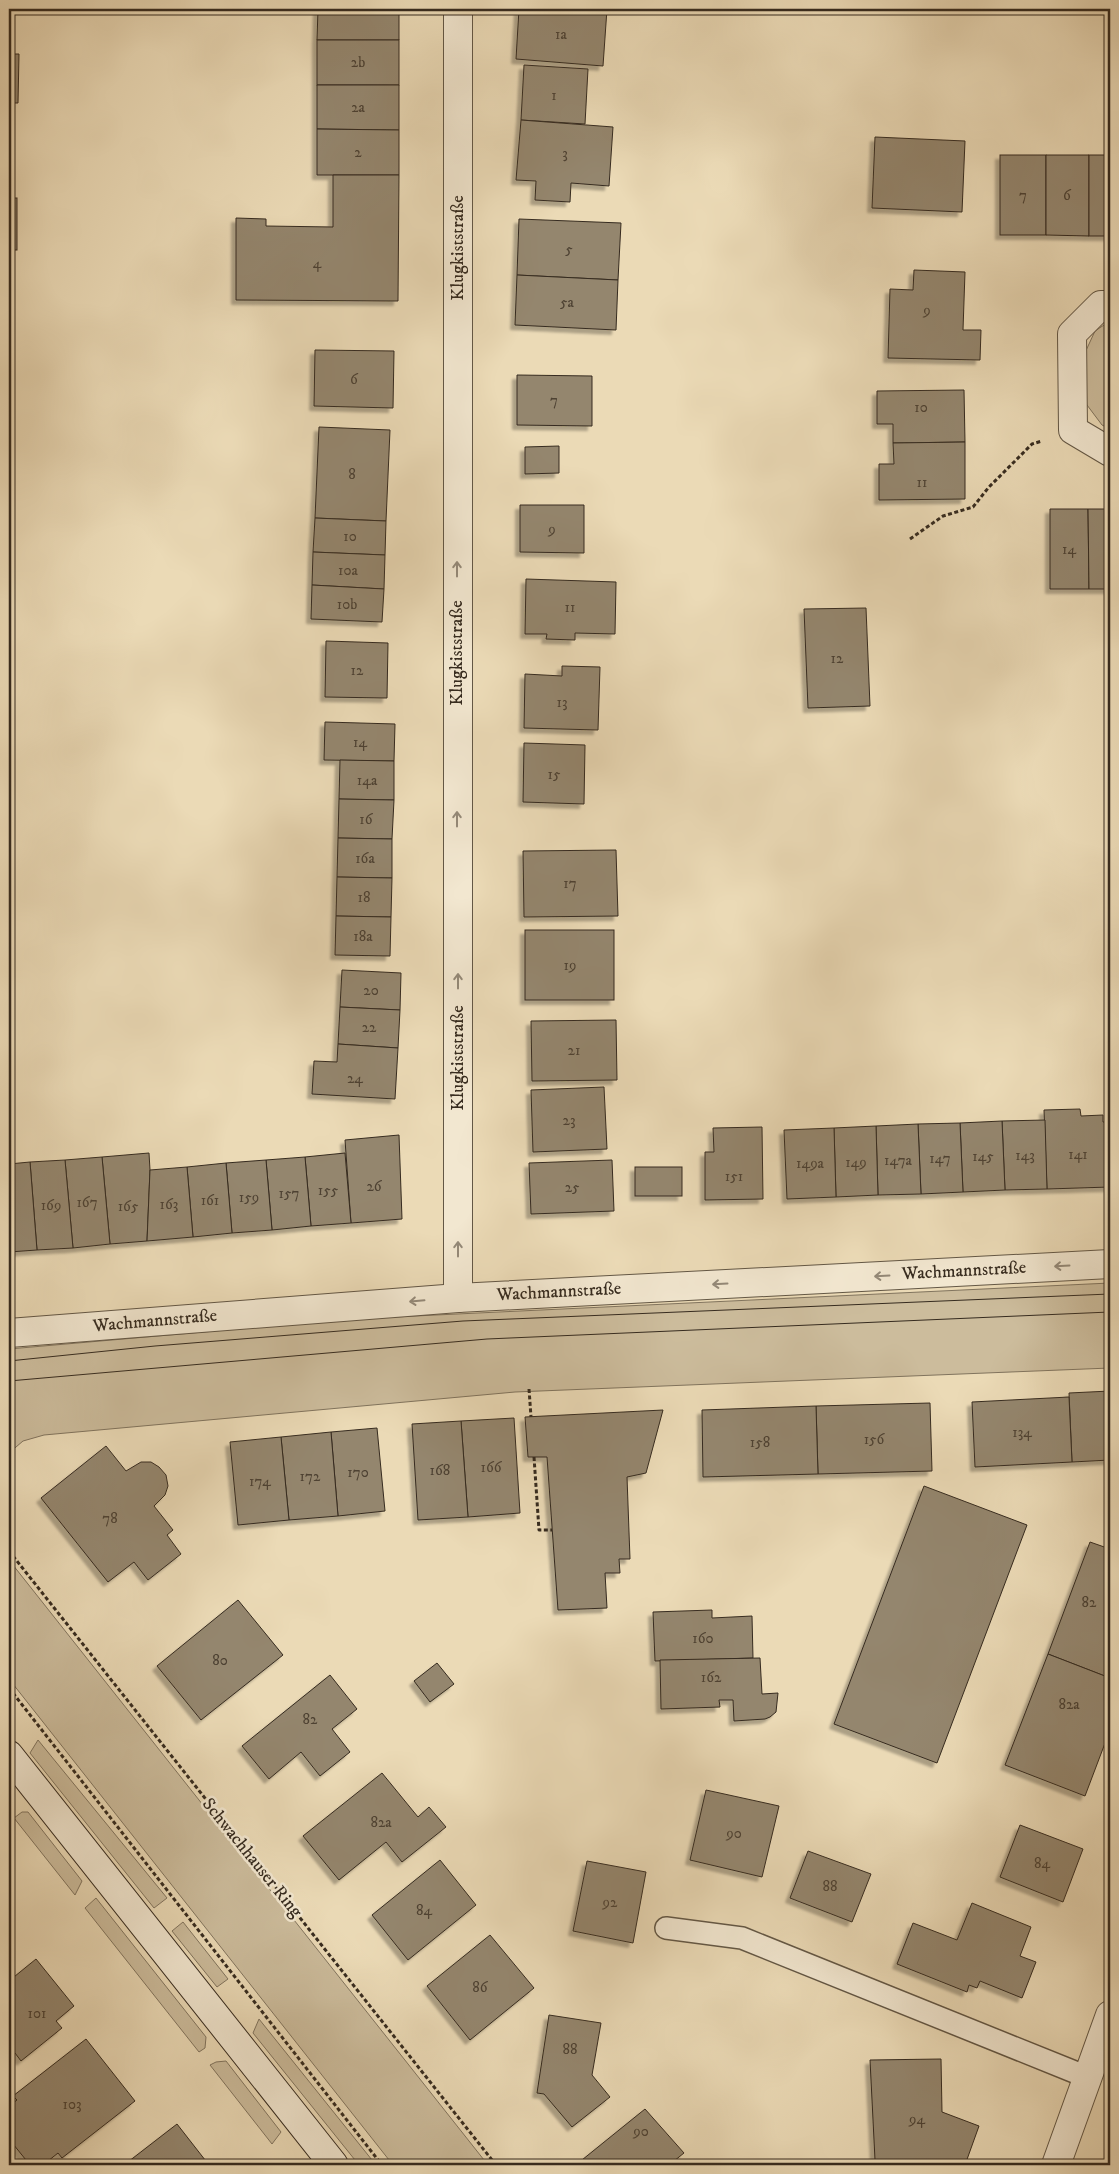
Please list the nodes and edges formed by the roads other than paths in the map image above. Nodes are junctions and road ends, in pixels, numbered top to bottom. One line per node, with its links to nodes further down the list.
1 (458, 9): 5 (street, Klugkiststraße, one-way to 1)
2 (1110, 305): 3 (street)
3 (1110, 452)
4 (1110, 1264): 5 (street, Wachmannstraße, one-way to 5)
5 (458, 1298): 6 (street, Wachmannstraße, one-way to 6)
6 (9, 1333)
7 (9, 1756): 11 (street)
8 (666, 1928): 10 (lane)
9 (1110, 2015): 10 (street)
10 (1087, 2077): 12 (street)
11 (334, 2165)
12 (1056, 2165)

